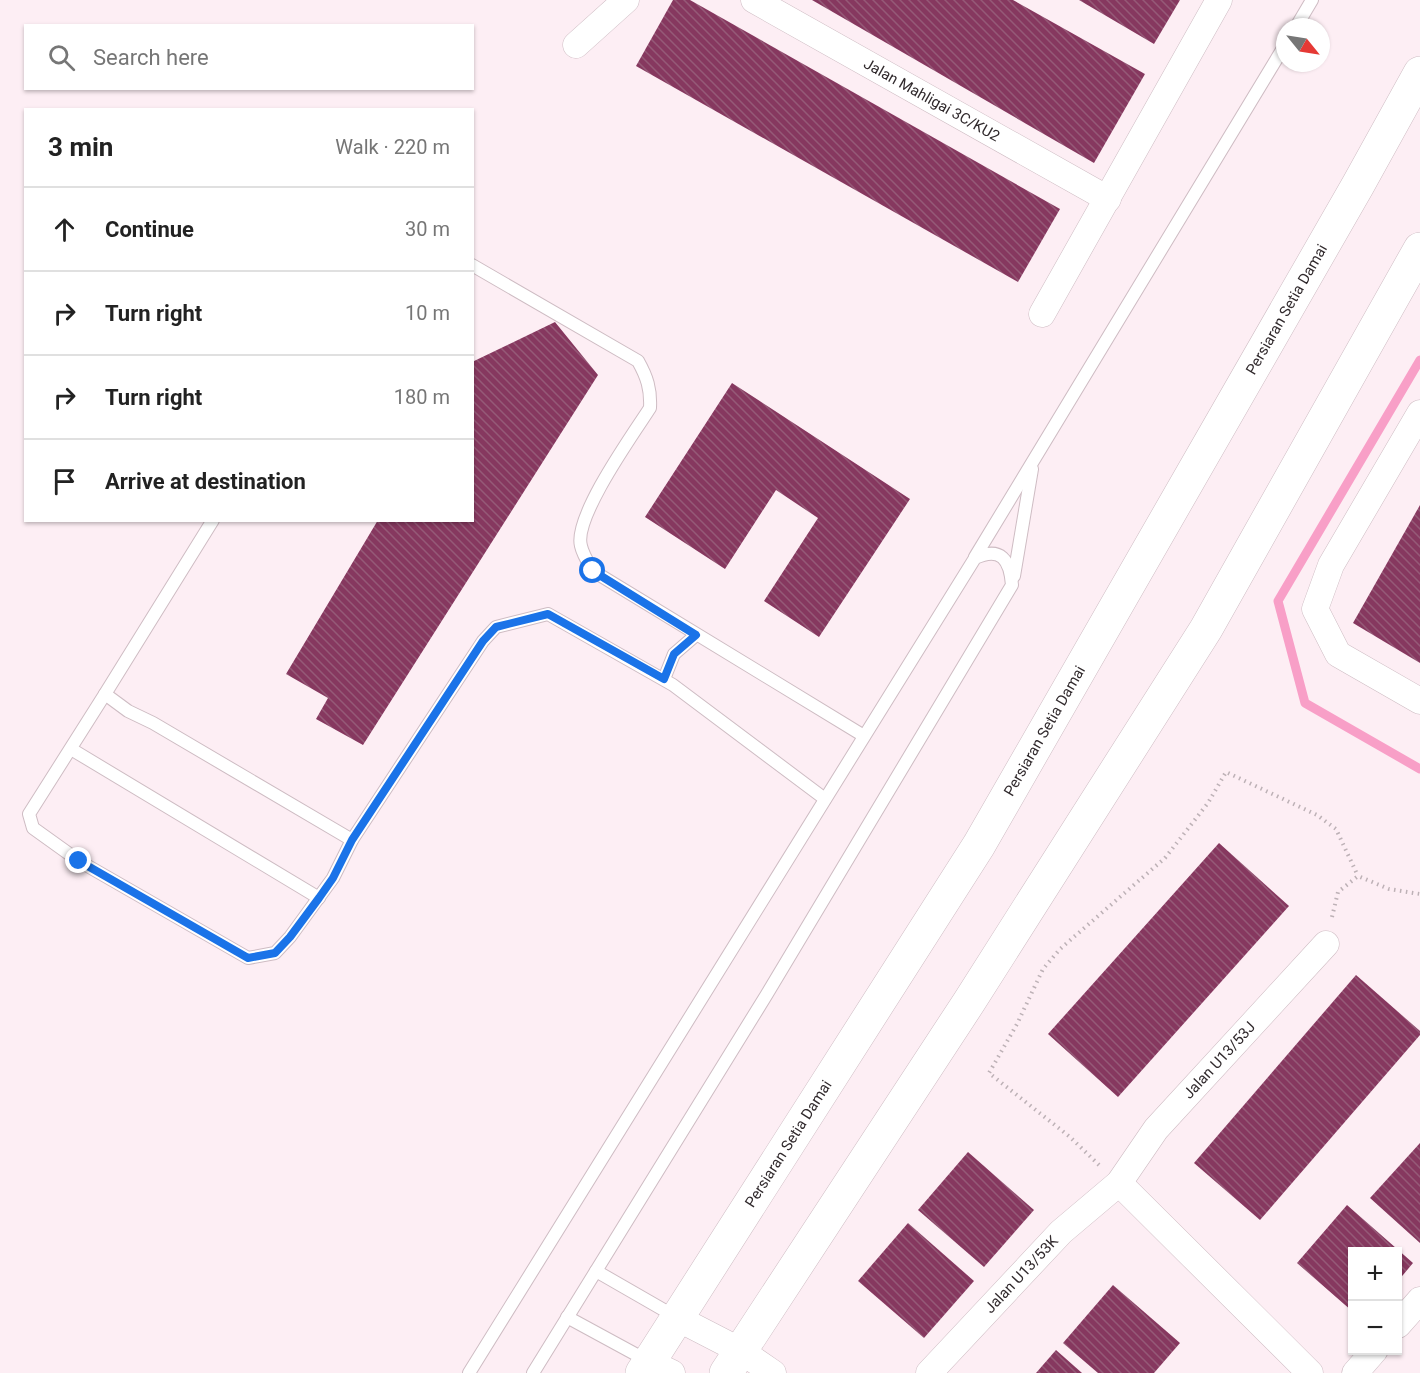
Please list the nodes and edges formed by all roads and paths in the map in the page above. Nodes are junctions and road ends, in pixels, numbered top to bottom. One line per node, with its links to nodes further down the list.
1 (626, 0): 6 (street)
2 (754, 0): 9 (street, Jalan Mahligai 3C/KU2)
3 (1219, 0): 9 (street)
4 (1312, 0): 5 (lane)
5 (1301, 18)
6 (576, 45)
7 (1276, 60): 14 (lane)
8 (1420, 73): 34 (street, Persiaran Setia Damai)
9 (1108, 199): 12 (street)
10 (1420, 249): 37 (street)
11 (474, 266): 18 (lane)
12 (1042, 314)
13 (1420, 413): 21 (street)
14 (1033, 462): 16 (lane); 17 (lane)
15 (212, 522): 20 (lane)
16 (975, 558): 17 (lane); 22 (lane)
17 (1012, 585): 31 (lane)
18 (696, 635): 19 (lane); 22 (lane)
19 (664, 679): 24 (lane); 25 (lane)
20 (105, 694): 23 (lane); 25 (lane)
21 (1420, 701)
22 (864, 736): 24 (lane)
23 (71, 749): 28 (lane); 28 (lane)
24 (825, 799): 39 (lane)
25 (352, 840): 28 (lane)
26 (1358, 876): 27 (path); 29 (path); 30 (path)
27 (1420, 894)
28 (319, 898)
29 (1326, 944): 30 (street, Jalan U13/53J)
30 (1119, 1183): 42 (street, Jalan U13/53K); 43 (street)
31 (596, 1271): 33 (lane); 34 (lane)
32 (1420, 1299): 35 (street)
33 (567, 1317): 38 (lane); 40 (lane)
34 (677, 1318): 37 (street); 38 (street, Persiaran Setia Damai)
35 (1402, 1320)
36 (1371, 1355): 44 (street)
37 (733, 1362): 41 (street)
38 (655, 1369)
39 (469, 1373)
40 (533, 1373)
41 (773, 1373)
42 (929, 1373)
43 (1310, 1373)
44 (1355, 1373)

